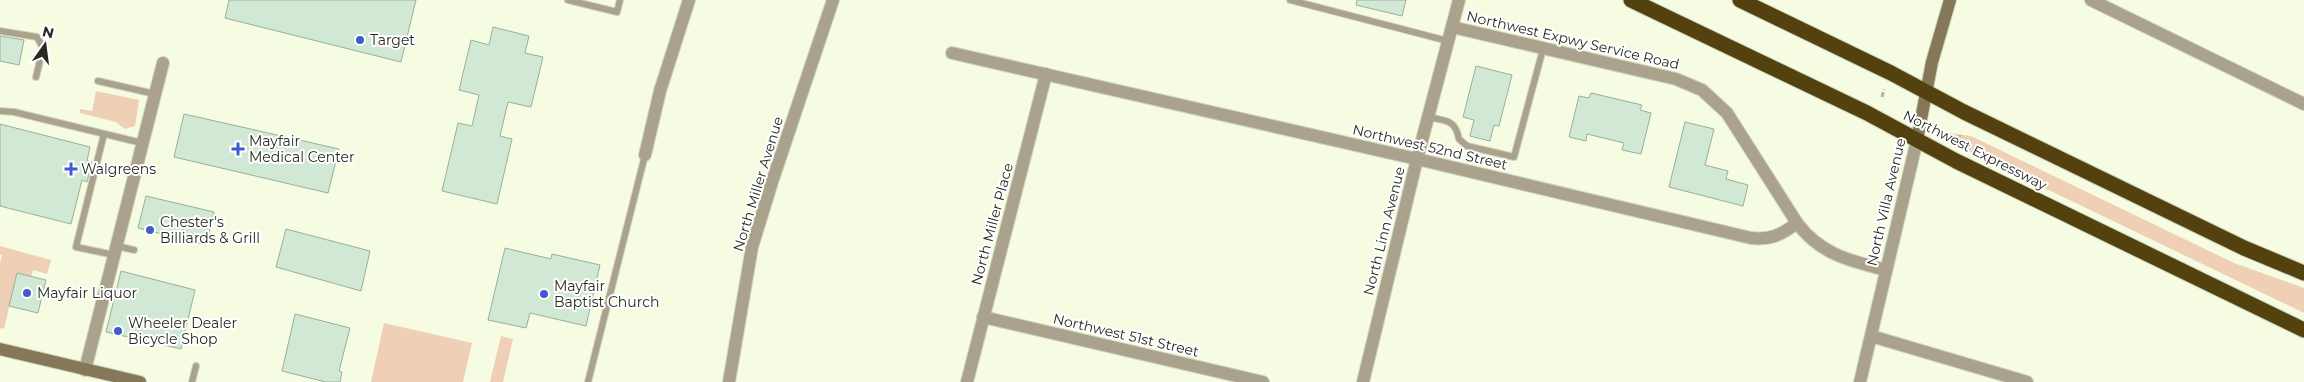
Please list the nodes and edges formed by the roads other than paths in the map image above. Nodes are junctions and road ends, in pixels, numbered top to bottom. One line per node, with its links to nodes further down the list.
1 (568, 0): 2 (lane)
2 (620, 0)
3 (689, 0): 28 (street)
4 (833, 0): 45 (street, North Miller Avenue)
5 (1290, 0): 13 (lane)
6 (1459, 0): 11 (street, North Linn Avenue)
7 (1631, 0): 26 (highway, Northwest Expressway)
8 (1740, 0): 20 (highway, Northwest Expressway)
9 (1950, 0): 20 (street, North Villa Avenue)
10 (2091, 0): 22 (street)
11 (1452, 27): 13 (street, North Linn Avenue); 14 (street, Northwest Expwy Service Road)
12 (0, 31): 18 (lane)
13 (1448, 41): 24 (street, North Linn Avenue)
14 (1543, 48): 24 (lane); 30 (street, Northwest Expwy Service Road)
15 (952, 53): 17 (street, Northwest 52nd Street)
16 (163, 63): 21 (street)
17 (1046, 74): 29 (street, Northwest 52nd Street); 35 (street, North Miller Place)
18 (36, 77)
19 (98, 81): 21 (lane)
20 (1926, 92): 26 (street, North Villa Avenue); 34 (highway, Northwest Expressway)
21 (155, 94): 27 (street)
22 (2304, 104)
23 (0, 110): 25 (lane)
24 (1428, 117): 29 (street, North Linn Avenue)
25 (104, 134): 27 (lane); 31 (lane)
26 (1917, 140): 33 (street, North Villa Avenue); 36 (highway, Northwest Expressway)
27 (142, 144): 31 (street)
28 (645, 156): 44 (lane)
29 (1417, 159): 30 (street, Northwest 52nd Street); 48 (street, North Linn Avenue)
30 (1797, 224): 33 (street)
31 (116, 250): 32 (lane); 40 (street)
32 (134, 250)
33 (1886, 270): 37 (street, North Villa Avenue)
34 (2304, 273)
35 (983, 317): 46 (street, North Miller Place); 47 (street, Northwest 51st Street)
36 (2304, 330)
37 (1871, 336): 49 (street, North Villa Avenue); 50 (street)
38 (0, 349): 40 (street)
39 (196, 366): 43 (lane)
40 (85, 370): 41 (street)
41 (124, 380): 42 (street)
42 (140, 382)
43 (192, 382)
44 (588, 382)
45 (729, 382)
46 (967, 382)
47 (1263, 382)
48 (1363, 382)
49 (1860, 382)
50 (2027, 382)

